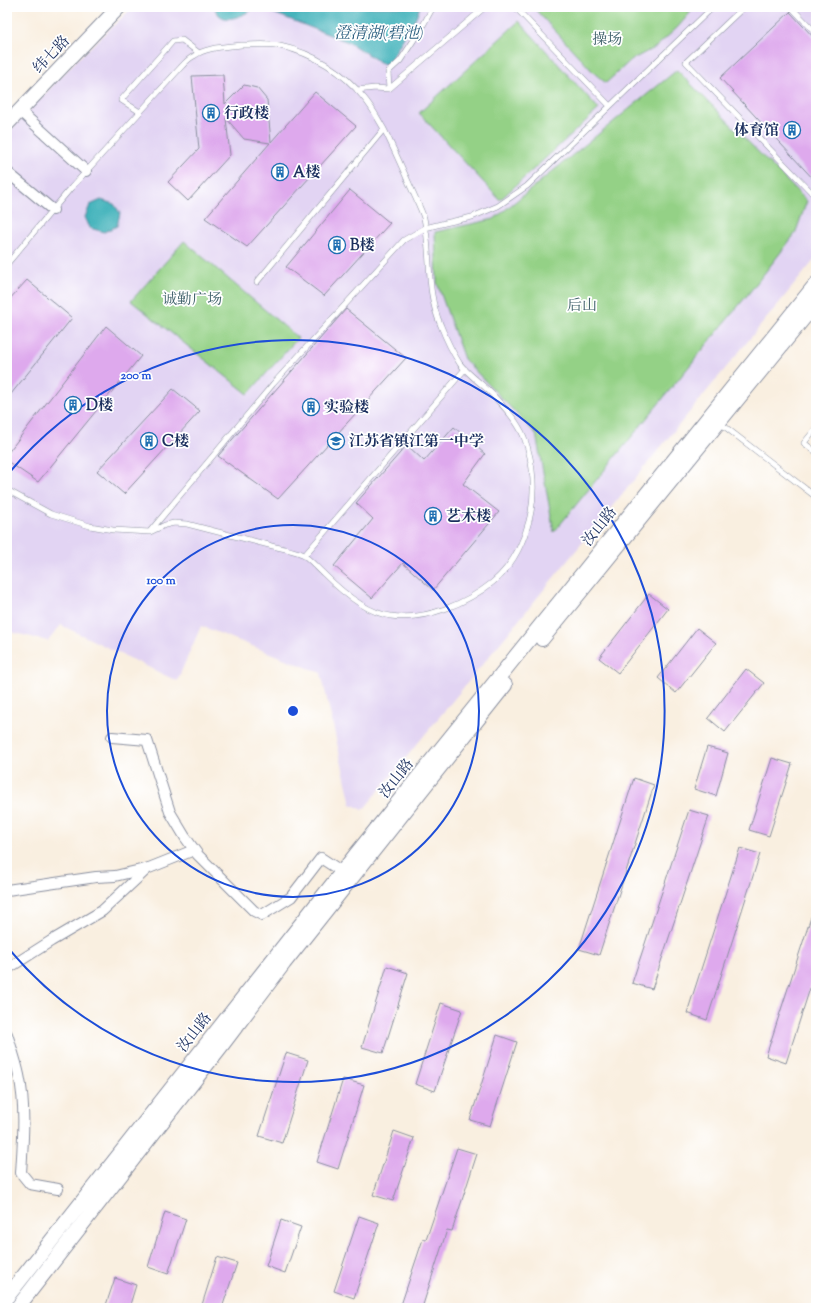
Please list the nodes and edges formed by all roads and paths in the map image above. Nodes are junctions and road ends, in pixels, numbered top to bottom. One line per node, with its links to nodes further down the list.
1 (119, 7): 13 (street, 纬七路)
2 (433, 7): 10 (lane)
3 (485, 7): 10 (lane)
4 (515, 7): 12 (lane)
5 (713, 7): 12 (lane)
6 (744, 7): 19 (lane)
7 (791, 7): 8 (lane)
8 (816, 33)
9 (199, 53): 11 (lane); 14 (lane); 14 (lane)
10 (389, 89): 11 (lane)
11 (357, 90): 16 (lane)
12 (610, 105): 21 (lane)
13 (20, 111): 15 (street, 纬七路); 17 (street)
14 (140, 112): 17 (lane)
15 (7, 124)
16 (384, 129): 21 (lane); 23 (lane)
17 (86, 171): 20 (lane)
18 (7, 172): 20 (street)
19 (816, 197)
20 (53, 210): 22 (lane)
21 (425, 228): 26 (lane); 32 (lane)
22 (7, 262)
23 (257, 282)
24 (816, 284): 37 (street, 汝山路)
25 (816, 303): 27 (street, 汝山路)
26 (465, 369): 33 (lane); 33 (lane)
27 (720, 422): 31 (lane); 37 (street, 汝山路)
28 (816, 428): 29 (lane)
29 (816, 452)
30 (7, 490): 32 (lane)
31 (816, 497)
32 (150, 532): 33 (lane)
33 (304, 556)
34 (112, 737): 35 (street)
35 (194, 850): 36 (street); 37 (street)
36 (149, 868): 38 (street); 39 (street)
37 (347, 875): 42 (street, 汝山路); 43 (street, 汝山路)
38 (7, 890)
39 (7, 968)
40 (7, 1034): 41 (street)
41 (58, 1188)
42 (7, 1297)
43 (17, 1308)

